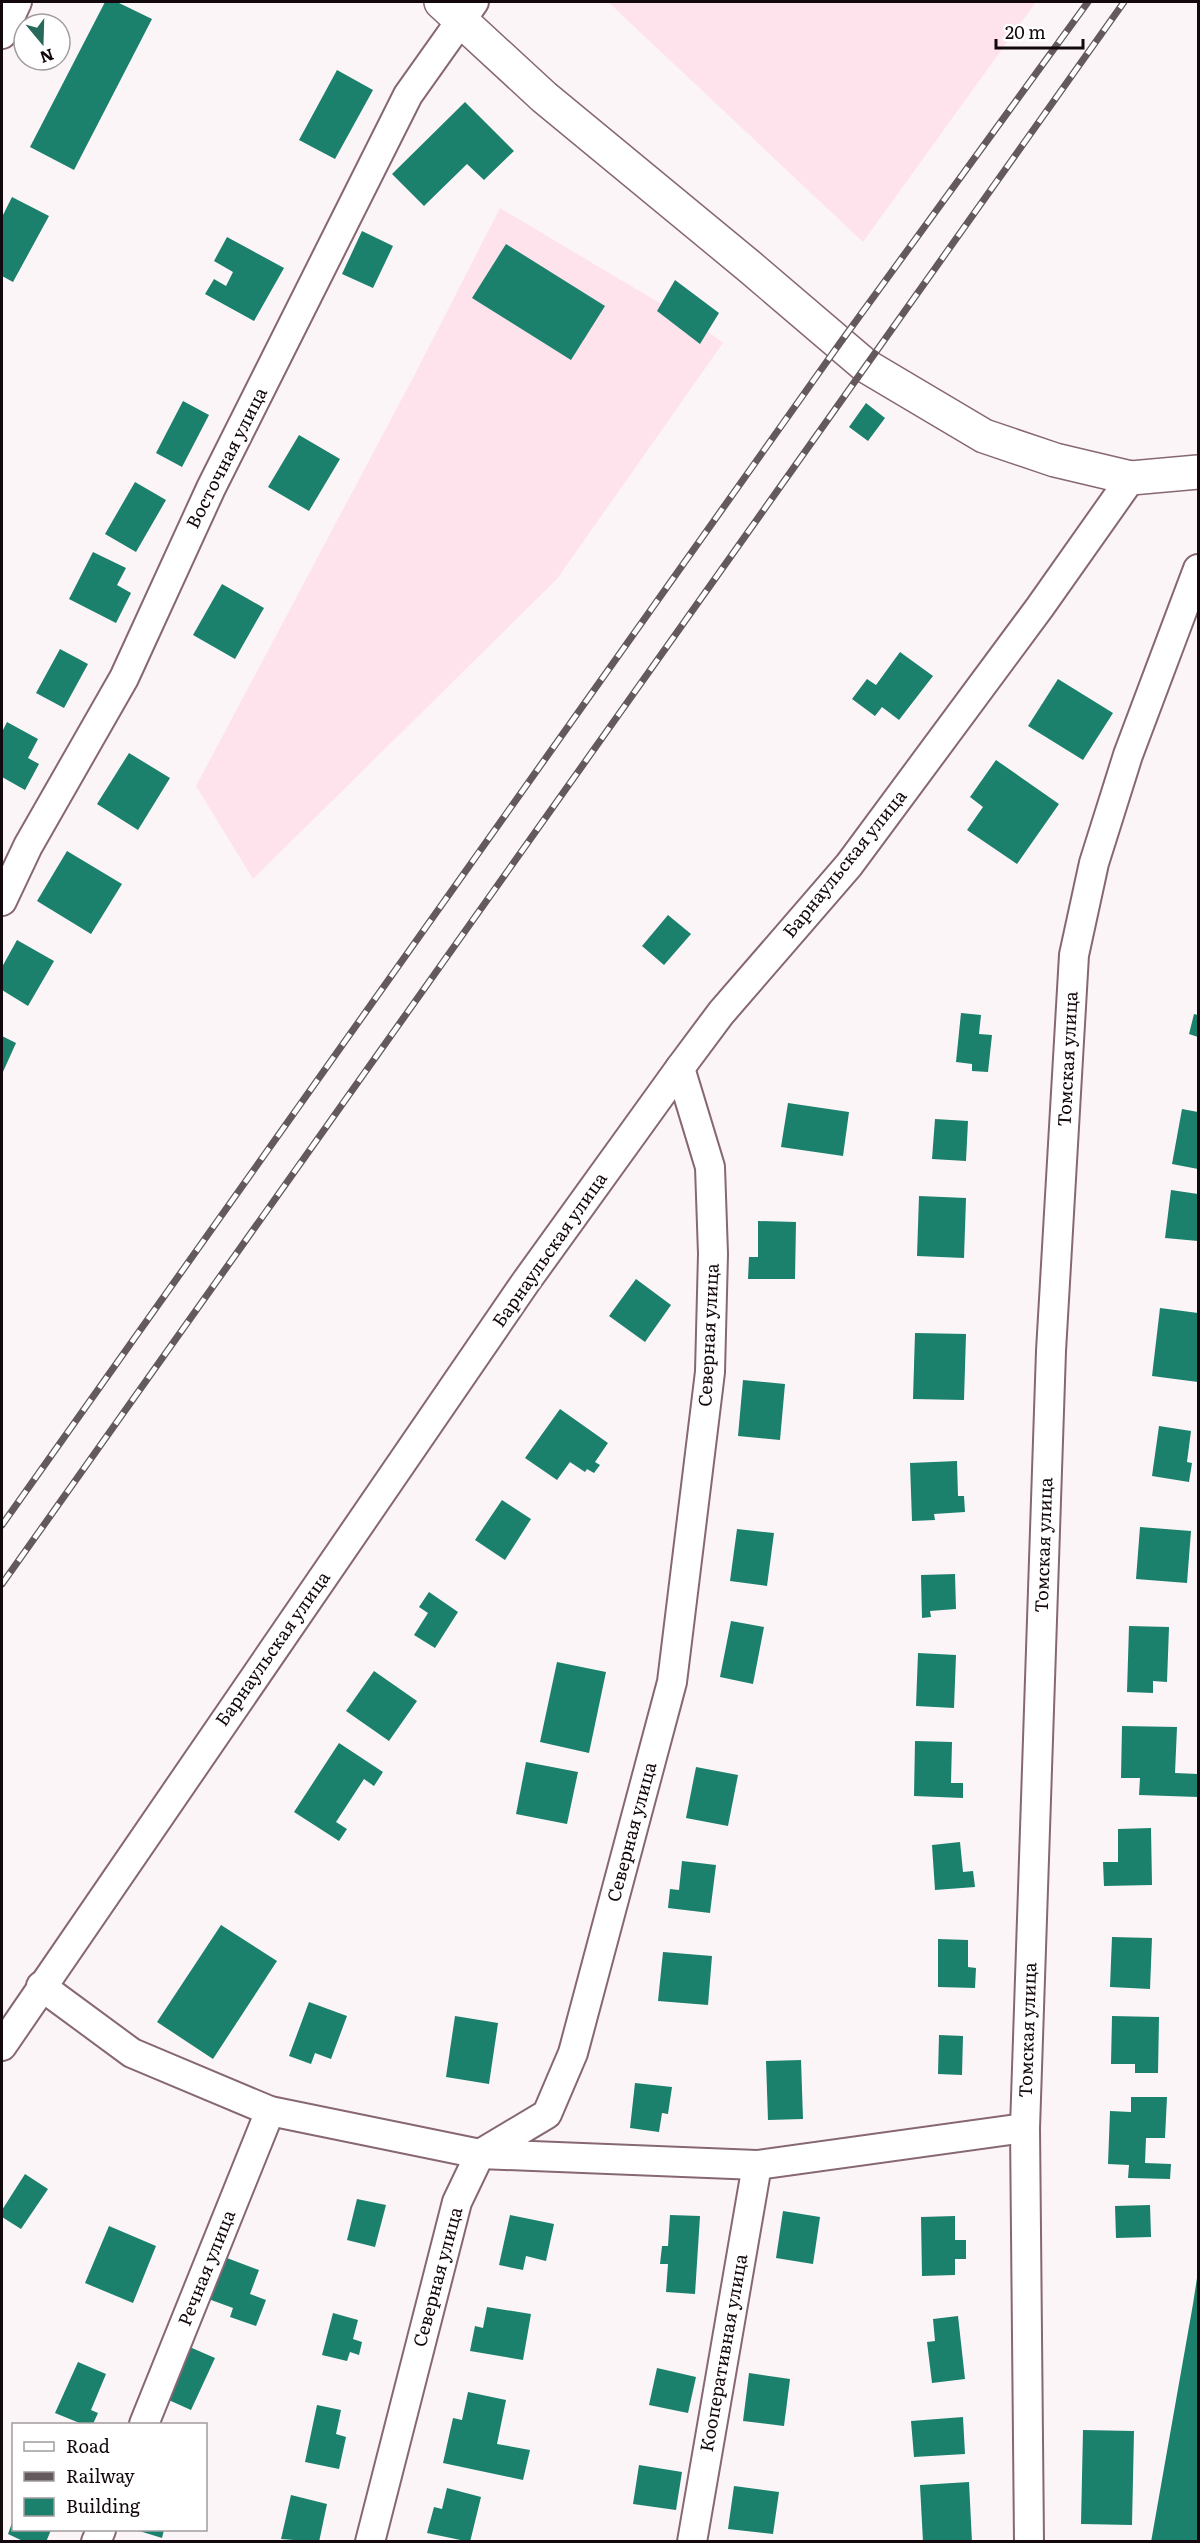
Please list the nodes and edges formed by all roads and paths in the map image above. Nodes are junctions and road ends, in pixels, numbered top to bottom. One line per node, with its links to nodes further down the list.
1 (17, 2): 3 (street)
2 (458, 7): 5 (main road); 7 (street, Восточная улица)
3 (2, 34)
4 (1198, 472): 5 (main road)
5 (1131, 478): 8 (street, Барнаульская улица)
6 (1198, 569): 12 (street, Томская улица)
7 (2, 901)
8 (680, 1068): 9 (street, Барнаульская улица); 13 (street, Северная улица)
9 (41, 1986): 10 (street, Барнаульская улица); 11 (street)
10 (2, 2046)
11 (270, 2111): 13 (street); 15 (street, Речная улица)
12 (1025, 2128): 14 (street); 18 (street, Томская улица)
13 (480, 2154): 14 (street); 16 (street, Северная улица)
14 (757, 2165): 17 (street, Кооперативная улица)
15 (144, 2423)
16 (370, 2541)
17 (692, 2541)
18 (1029, 2541)

